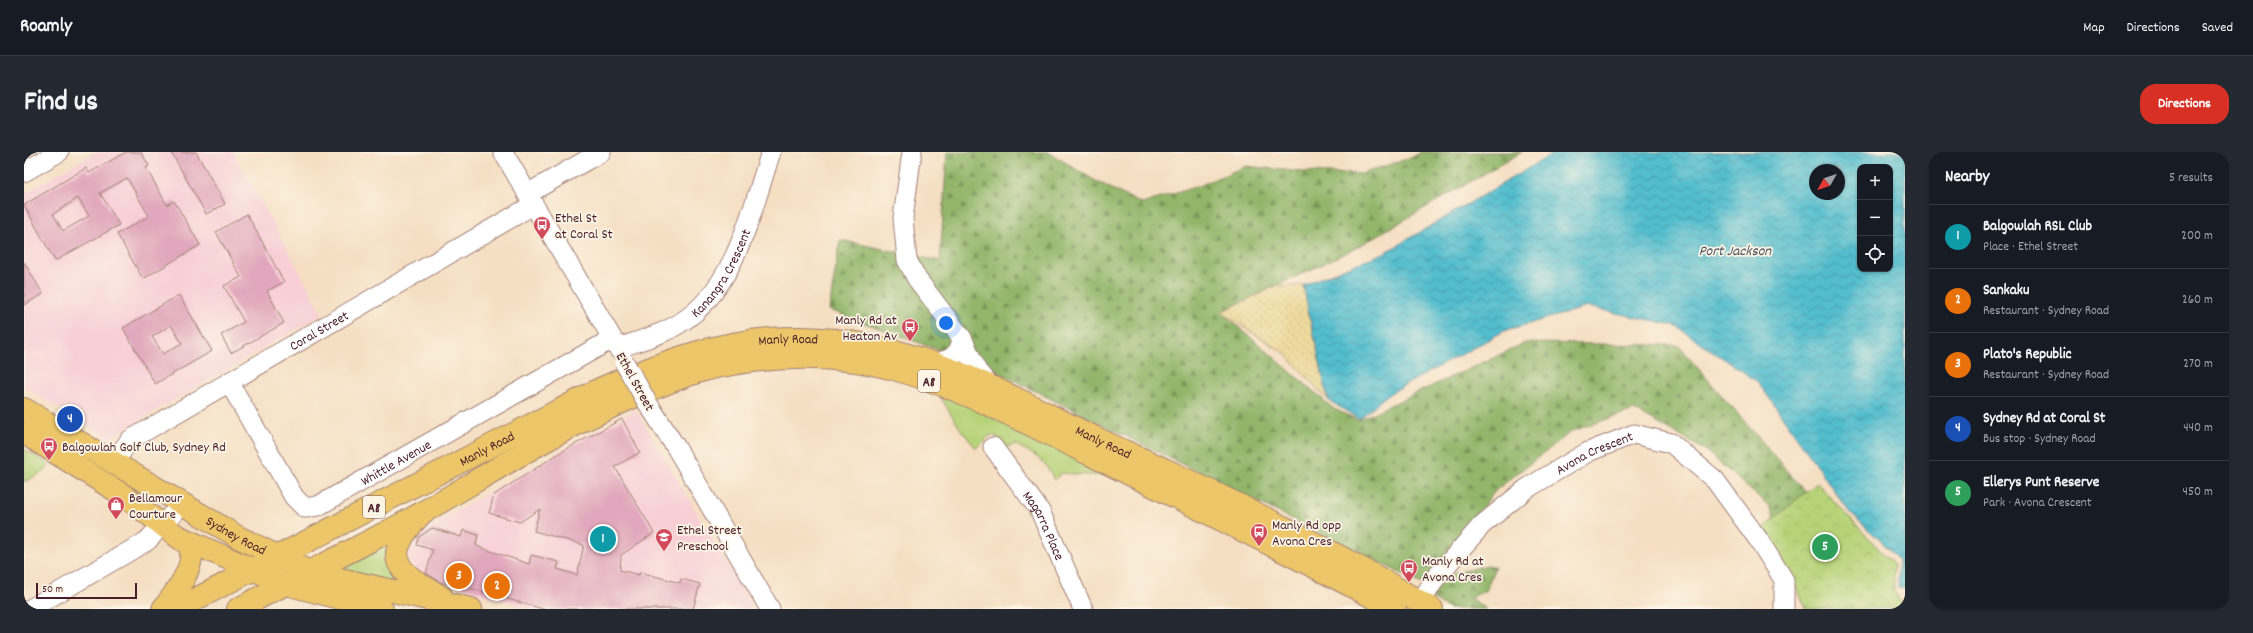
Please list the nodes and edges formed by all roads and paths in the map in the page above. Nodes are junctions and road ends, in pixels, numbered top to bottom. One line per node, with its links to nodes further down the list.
1 (59, 152): 6 (street)
2 (503, 152): 7 (street, Ethel Street)
3 (601, 152): 7 (street, Coral Street)
4 (771, 152): 9 (street, Kanangra Crescent)
5 (912, 152): 8 (street)
6 (24, 172)
7 (530, 200): 9 (street, Ethel Street); 11 (street, Coral Street)
8 (962, 338): 10 (street); 12 (street)
9 (618, 350): 11 (street, Whittle Avenue); 32 (street, Ethel Street, bridge)
10 (936, 363): 12 (main road, Manly Road / A8); 20 (main road, Manly Road / A8)
11 (229, 382): 16 (street, Coral Street)
12 (990, 386): 25 (main road, Manly Road / A8)
13 (24, 409): 16 (main road, Sydney Road)
14 (24, 433): 19 (main road, Sydney Road)
15 (994, 447): 33 (street, Magarra Place)
16 (113, 463): 17 (main road, Sydney Road)
17 (182, 504): 19 (street); 20 (main road, Sydney Road)
18 (423, 512): 22 (main road, Manly Road / A8); 26 (main road); 34 (main road, Manly Road / A8)
19 (170, 531): 21 (main road, Sydney Road); 27 (street); 28 (main road)
20 (277, 557): 21 (main road, A8); 22 (main road, Sydney Road)
21 (251, 570): 23 (main road, Sydney Road); 29 (main road, A8)
22 (310, 572): 23 (main road, Manly Road / A8); 24 (main road, Sydney Road)
23 (286, 584): 30 (main road, A8); 31 (main road, Sydney Road)
24 (422, 605): 26 (main road, Sydney Road)
25 (1423, 607): 35 (street, Avona Crescent)
26 (465, 608)
27 (30, 609)
28 (163, 609)
29 (177, 609)
30 (238, 609)
31 (382, 609)
32 (770, 609)
33 (1083, 609)
34 (1395, 609)
35 (1784, 609)

